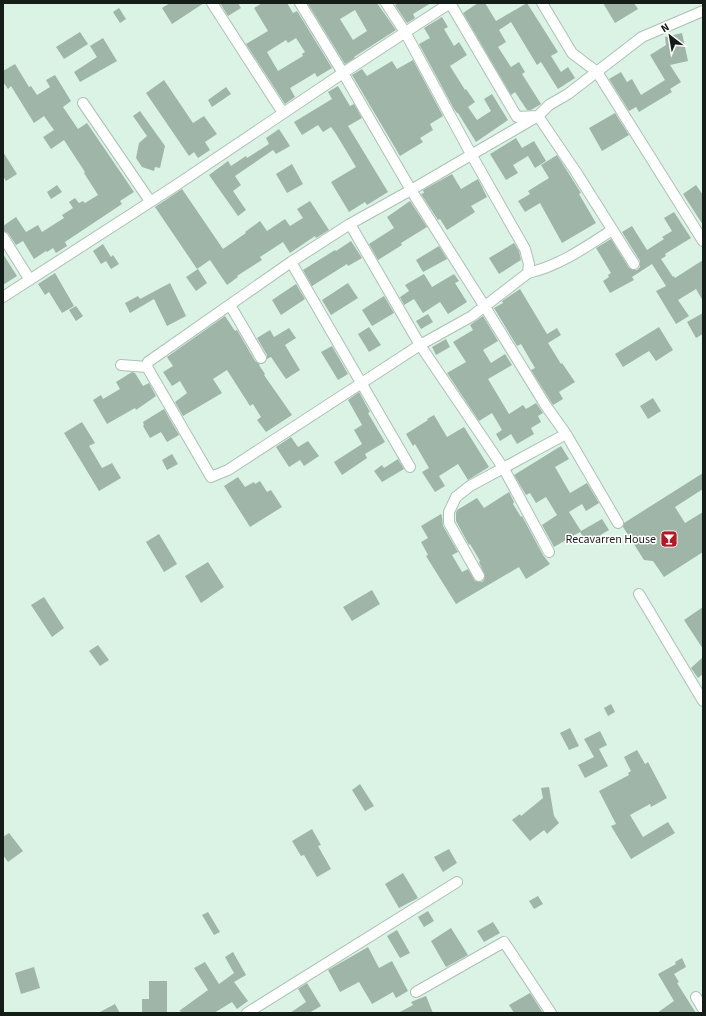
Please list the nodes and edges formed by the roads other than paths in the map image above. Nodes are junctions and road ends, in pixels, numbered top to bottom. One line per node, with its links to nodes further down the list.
1 (212, 3): 11 (street)
2 (300, 3): 9 (street)
3 (386, 3): 7 (street)
4 (450, 3): 7 (street); 12 (street)
5 (542, 3): 8 (street)
6 (703, 11): 8 (street)
7 (405, 32): 9 (street); 13 (street)
8 (597, 72): 12 (street); 19 (street)
9 (343, 73): 11 (street); 14 (street)
10 (83, 103): 15 (street)
11 (283, 113): 15 (street)
12 (538, 116): 13 (street); 17 (street)
13 (471, 154): 14 (street); 22 (street)
14 (411, 190): 16 (street); 26 (street)
15 (150, 201): 23 (street)
16 (350, 224): 20 (street); 27 (street)
17 (612, 230): 21 (street); 22 (street)
18 (3, 237): 23 (street)
19 (703, 241)
20 (291, 262): 25 (street); 31 (street)
21 (634, 264)
22 (528, 273): 26 (street)
23 (30, 280): 24 (street)
24 (3, 297)
25 (230, 305): 28 (street); 30 (street)
26 (485, 307): 27 (street); 32 (street)
27 (420, 345): 31 (street); 34 (street)
28 (261, 358)
29 (121, 365): 30 (street)
30 (147, 367): 31 (street)
31 (362, 383): 33 (street)
32 (566, 434): 34 (street); 35 (street)
33 (410, 467)
34 (504, 469): 36 (street); 37 (street)
35 (618, 523)
36 (549, 552)
37 (479, 576)
38 (639, 594): 39 (street)
39 (703, 700)
40 (457, 882): 44 (street)
41 (416, 992): 45 (street)
42 (696, 997): 43 (street)
43 (703, 1009)
44 (247, 1013)
45 (551, 1013)

